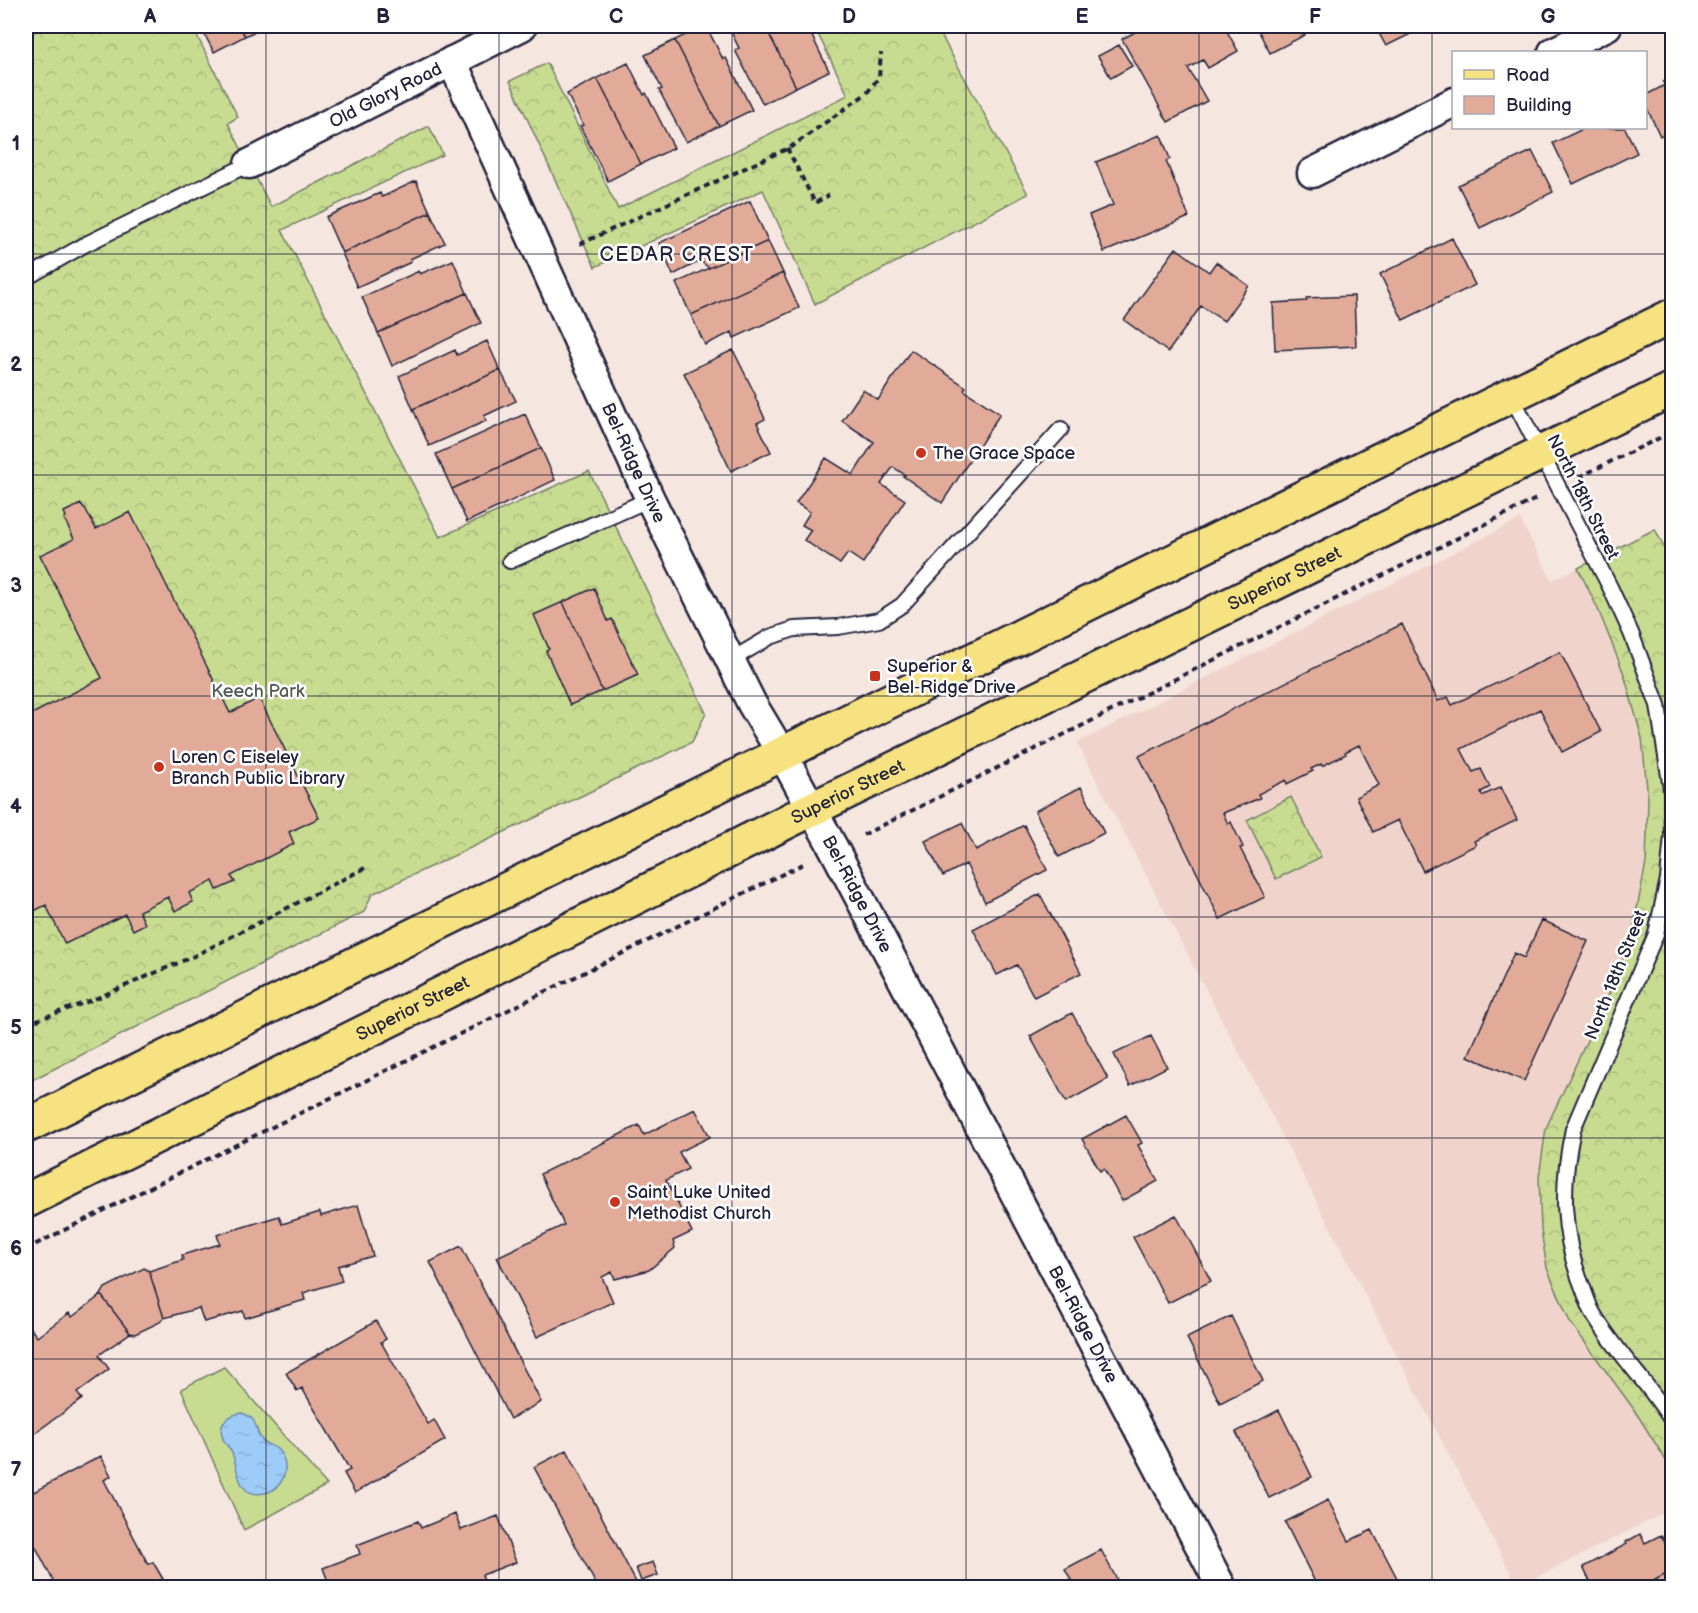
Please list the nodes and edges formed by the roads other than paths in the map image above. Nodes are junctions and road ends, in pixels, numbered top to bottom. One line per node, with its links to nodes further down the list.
1 (522, 26): 4 (street, Old Glory Road)
2 (1607, 26): 3 (street)
3 (1555, 51)
4 (452, 61): 6 (street, Old Glory Road); 14 (street, Bel-Ridge Drive)
5 (1452, 103): 7 (street)
6 (249, 164): 8 (lane)
7 (1312, 172)
8 (26, 278)
9 (1672, 316): 11 (main road)
10 (1672, 389): 13 (main road, Superior Street)
11 (1511, 395): 13 (lane, North 18th Street); 17 (main road)
12 (1061, 429): 16 (lane)
13 (1541, 455): 18 (main road, Superior Street); 19 (lane, North 18th Street)
14 (650, 499): 15 (lane); 16 (street, Bel-Ridge Drive)
15 (510, 561)
16 (731, 660): 17 (street, Bel-Ridge Drive)
17 (782, 754): 18 (street, Bel-Ridge Drive); 20 (main road)
18 (812, 809): 21 (main road, Superior Street); 23 (street, Bel-Ridge Drive)
19 (1672, 835): 22 (lane, North 18th Street)
20 (26, 1126)
21 (26, 1202)
22 (1672, 1421)
23 (1222, 1587)

